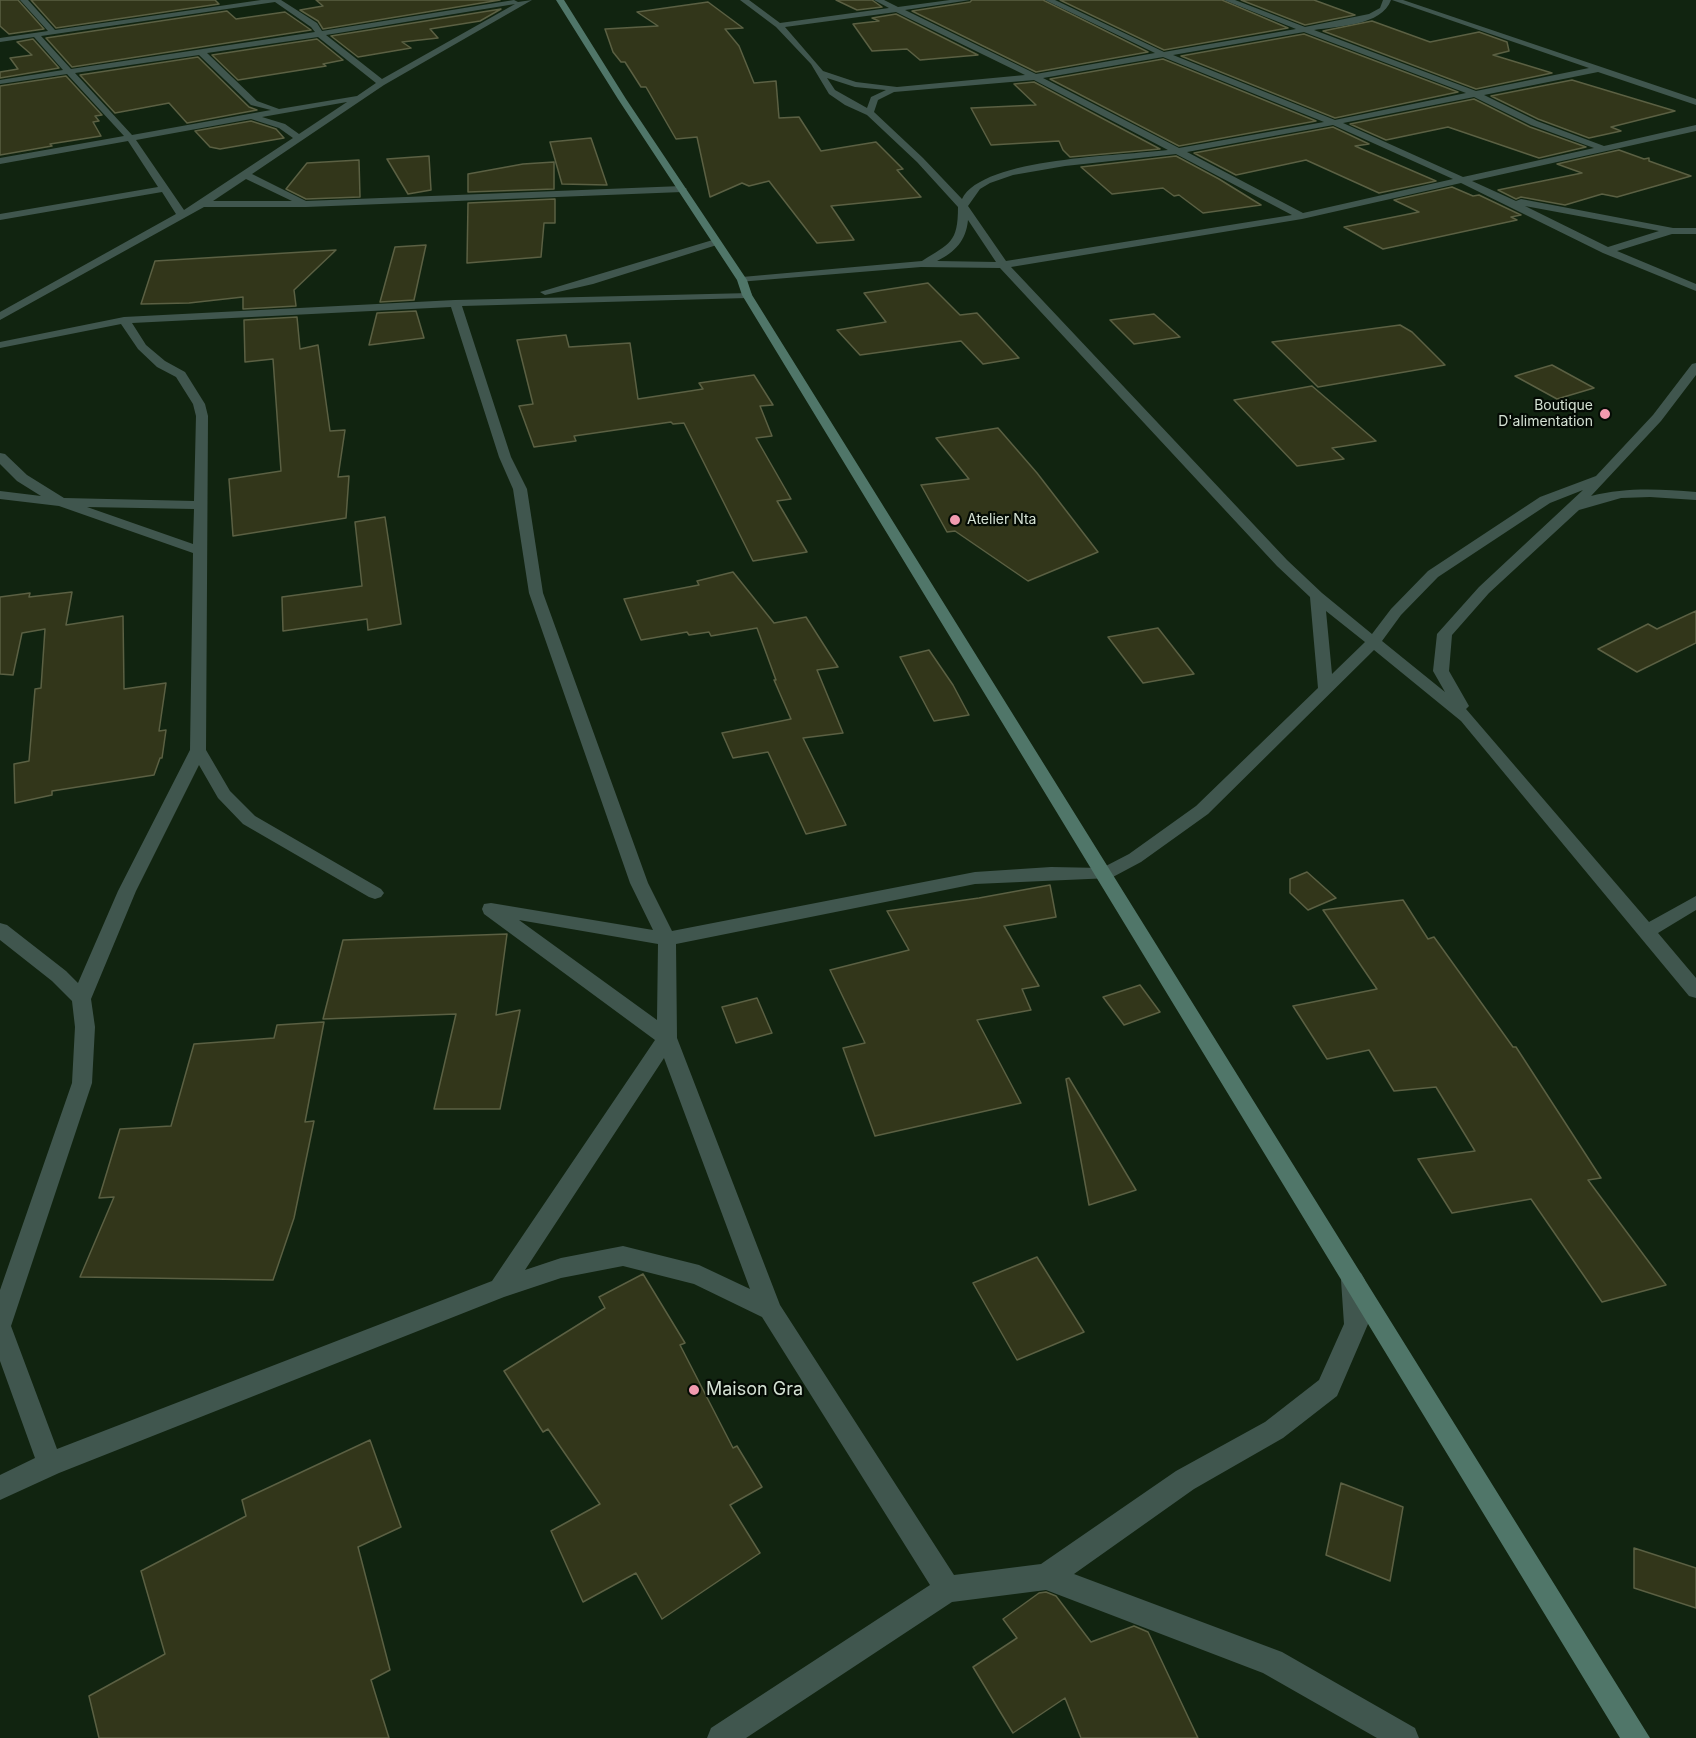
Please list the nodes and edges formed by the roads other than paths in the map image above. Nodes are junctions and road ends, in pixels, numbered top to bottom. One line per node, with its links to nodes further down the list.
1 (24, 0): 15 (street)
2 (276, 0): 15 (street); 16 (street)
3 (527, 0): 16 (street); 27 (street)
4 (560, 0): 47 (main road)
5 (744, 0): 13 (street)
6 (878, 0): 12 (street)
7 (966, 0): 12 (street)
8 (1049, 0): 20 (street)
9 (1228, 0): 14 (street)
10 (1387, 0): 14 (street)
11 (1396, 0): 21 (street)
12 (894, 8): 13 (street); 24 (street)
13 (779, 25): 23 (street)
14 (1305, 29): 20 (street); 26 (street)
15 (53, 32): 17 (street)
16 (320, 34): 19 (street); 27 (street)
17 (36, 35): 18 (street); 22 (street)
18 (0, 40)
19 (200, 51): 22 (street); 33 (street)
20 (1163, 54): 24 (street); 37 (street)
21 (1599, 69): 29 (street); 32 (street)
22 (70, 72): 25 (street); 39 (street)
23 (820, 73): 28 (street); 35 (street)
24 (1035, 77): 28 (street); 42 (street)
25 (0, 82)
26 (1441, 82): 29 (street); 31 (street)
27 (381, 83): 30 (street)
28 (901, 88): 35 (street)
29 (1475, 94): 31 (street); 41 (street)
30 (364, 96): 34 (street); 40 (street)
31 (1452, 97): 37 (street)
32 (1696, 102)
33 (254, 104): 34 (street); 36 (street)
34 (283, 111): 36 (street)
35 (870, 113): 54 (street)
36 (247, 117): 39 (street); 40 (street)
37 (1333, 122): 42 (street); 45 (street)
38 (1696, 128): 41 (street)
39 (130, 138): 43 (street); 46 (street)
40 (299, 138): 44 (street)
41 (1605, 149): 45 (street)
42 (1177, 151): 54 (street); 56 (street)
43 (0, 161)
44 (246, 175): 52 (street); 53 (street)
45 (1460, 180): 48 (street); 51 (street)
46 (165, 189): 55 (street); 57 (street)
47 (682, 189): 53 (street); 61 (main road)
48 (1418, 191): 49 (street); 56 (street)
49 (1450, 194)
50 (1472, 196): 51 (street)
51 (1504, 199): 59 (street); 62 (street)
52 (202, 204): 53 (street); 55 (street)
53 (306, 204)
54 (963, 206): 63 (street); 64 (street)
55 (182, 216): 69 (street)
56 (1302, 216): 64 (street)
57 (0, 217)
58 (1696, 223): 59 (street)
59 (1672, 231): 60 (street); 62 (street)
60 (1696, 231)
61 (716, 242): 65 (main road); 67 (street)
62 (1607, 251): 66 (street)
63 (921, 264): 64 (street); 65 (street)
64 (1003, 265): 81 (street)
65 (744, 287): 67 (street); 86 (main road)
66 (1696, 288)
67 (502, 302): 68 (street)
68 (455, 303): 70 (street); 91 (street)
69 (0, 317)
70 (124, 320): 71 (street); 78 (street)
71 (0, 345)
72 (1696, 367): 74 (street)
73 (0, 457): 77 (street)
74 (1599, 479): 79 (street); 82 (street)
75 (0, 495): 77 (street)
76 (1696, 496): 79 (street)
77 (61, 502): 78 (street); 80 (street)
78 (201, 505): 80 (street)
79 (1573, 508): 84 (street)
80 (201, 551): 85 (street)
81 (1317, 596): 82 (street); 83 (street)
82 (1374, 642): 83 (street); 84 (street)
83 (1326, 689): 86 (street)
84 (1467, 718): 90 (street)
85 (198, 750): 87 (street); 93 (street)
86 (1105, 874): 91 (street); 95 (main road)
87 (375, 893)
88 (1696, 902): 90 (street)
89 (0, 930): 93 (street)
90 (1646, 932): 92 (street)
91 (667, 939): 94 (street); 94 (street)
92 (1696, 991)
93 (81, 999): 98 (street)
94 (667, 1038): 96 (street); 97 (street)
95 (1353, 1277): 101 (street); 105 (main road)
96 (500, 1288): 97 (street); 99 (street)
97 (770, 1310): 102 (street)
98 (0, 1327): 99 (street)
99 (50, 1464): 100 (street)
100 (0, 1488)
101 (1046, 1577): 102 (street); 104 (street)
102 (948, 1589): 103 (street)
103 (721, 1738)
104 (1406, 1738)
105 (1636, 1738)

